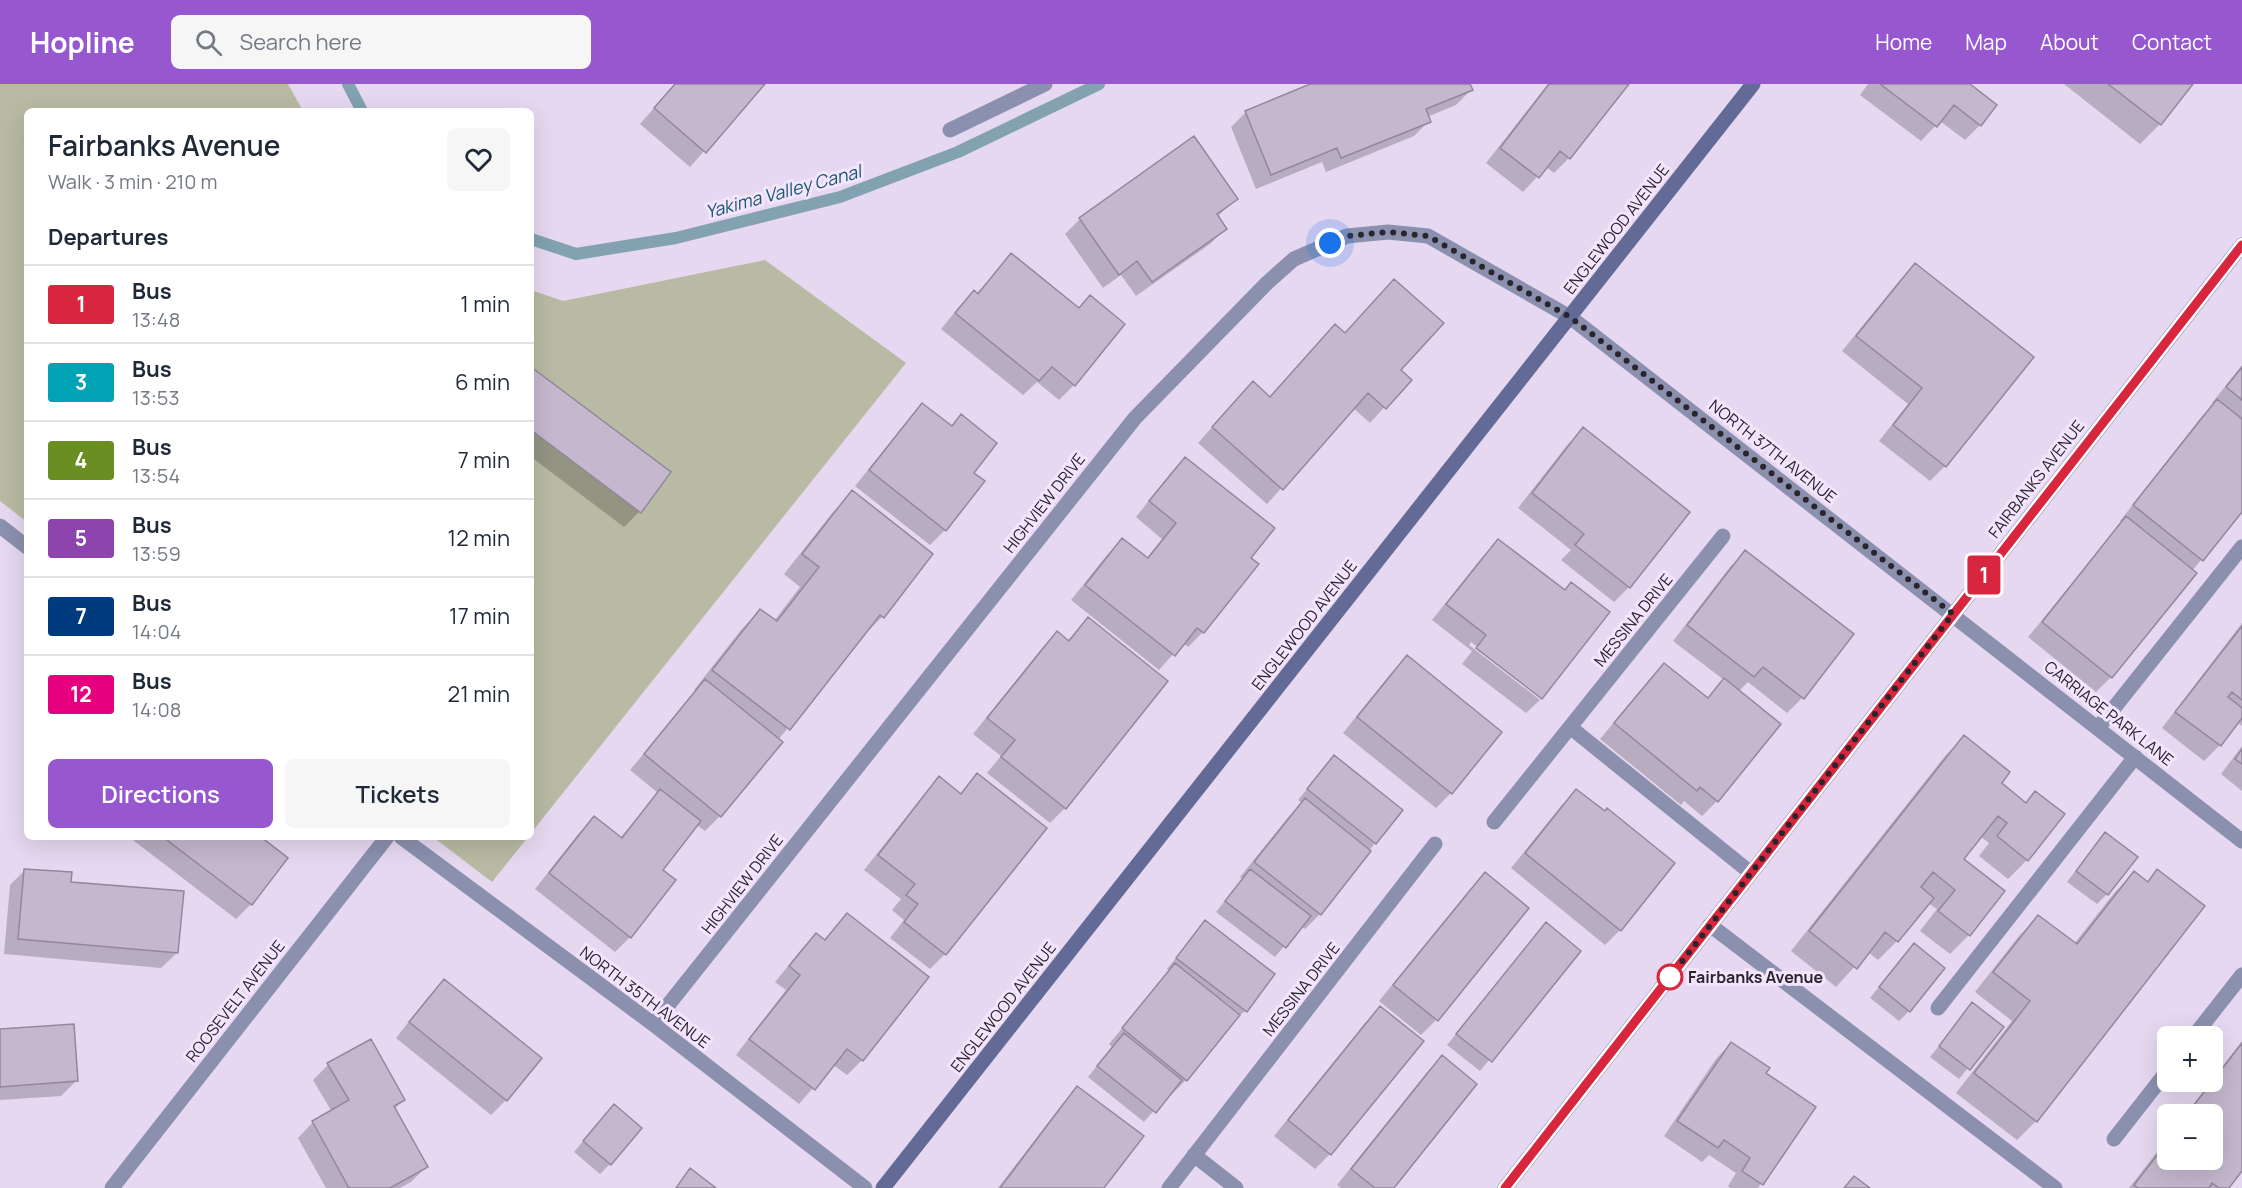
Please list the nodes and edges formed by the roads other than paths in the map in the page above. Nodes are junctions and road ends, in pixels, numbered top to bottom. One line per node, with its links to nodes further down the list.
1 (1045, 84): 3 (street)
2 (1753, 84): 5 (street, ENGLEWOOD AVENUE)
3 (950, 130)
4 (2242, 245): 10 (street, FAIRBANKS AVENUE)
5 (1570, 317): 10 (street, NORTH 37TH AVENUE); 23 (street, HIGHVIEW DRIVE); 30 (street, ENGLEWOOD AVENUE)
6 (0, 526): 8 (street)
7 (1723, 536): 11 (street, MESSINA DRIVE)
8 (24, 545)
9 (2242, 547): 12 (street)
10 (1953, 614): 12 (street, CARRIAGE PARK LANE); 19 (street, FAIRBANKS AVENUE)
11 (1570, 727): 14 (street, MESSINA DRIVE); 19 (street)
12 (2098, 728): 13 (street, CARRIAGE PARK LANE)
13 (2136, 757): 17 (street, CARRIAGE PARK LANE); 22 (street)
14 (1494, 822)
15 (385, 840): 28 (street, ROOSEVELT AVENUE)
16 (405, 840): 23 (street, NORTH 35TH AVENUE)
17 (2242, 841)
18 (1435, 844): 27 (street, MESSINA DRIVE)
19 (1751, 873): 20 (street, FAIRBANKS AVENUE)
20 (1710, 925): 33 (street, FAIRBANKS AVENUE); 34 (street)
21 (2242, 975): 24 (street)
22 (1938, 1008)
23 (653, 1024): 29 (street, NORTH 35TH AVENUE)
24 (2202, 1026)
25 (2157, 1084): 26 (street)
26 (2114, 1138)
27 (1194, 1155): 31 (street, MESSINA DRIVE); 32 (street)
28 (112, 1188)
29 (865, 1188)
30 (883, 1188)
31 (1169, 1188)
32 (1236, 1188)
33 (1505, 1188)
34 (2055, 1188)

